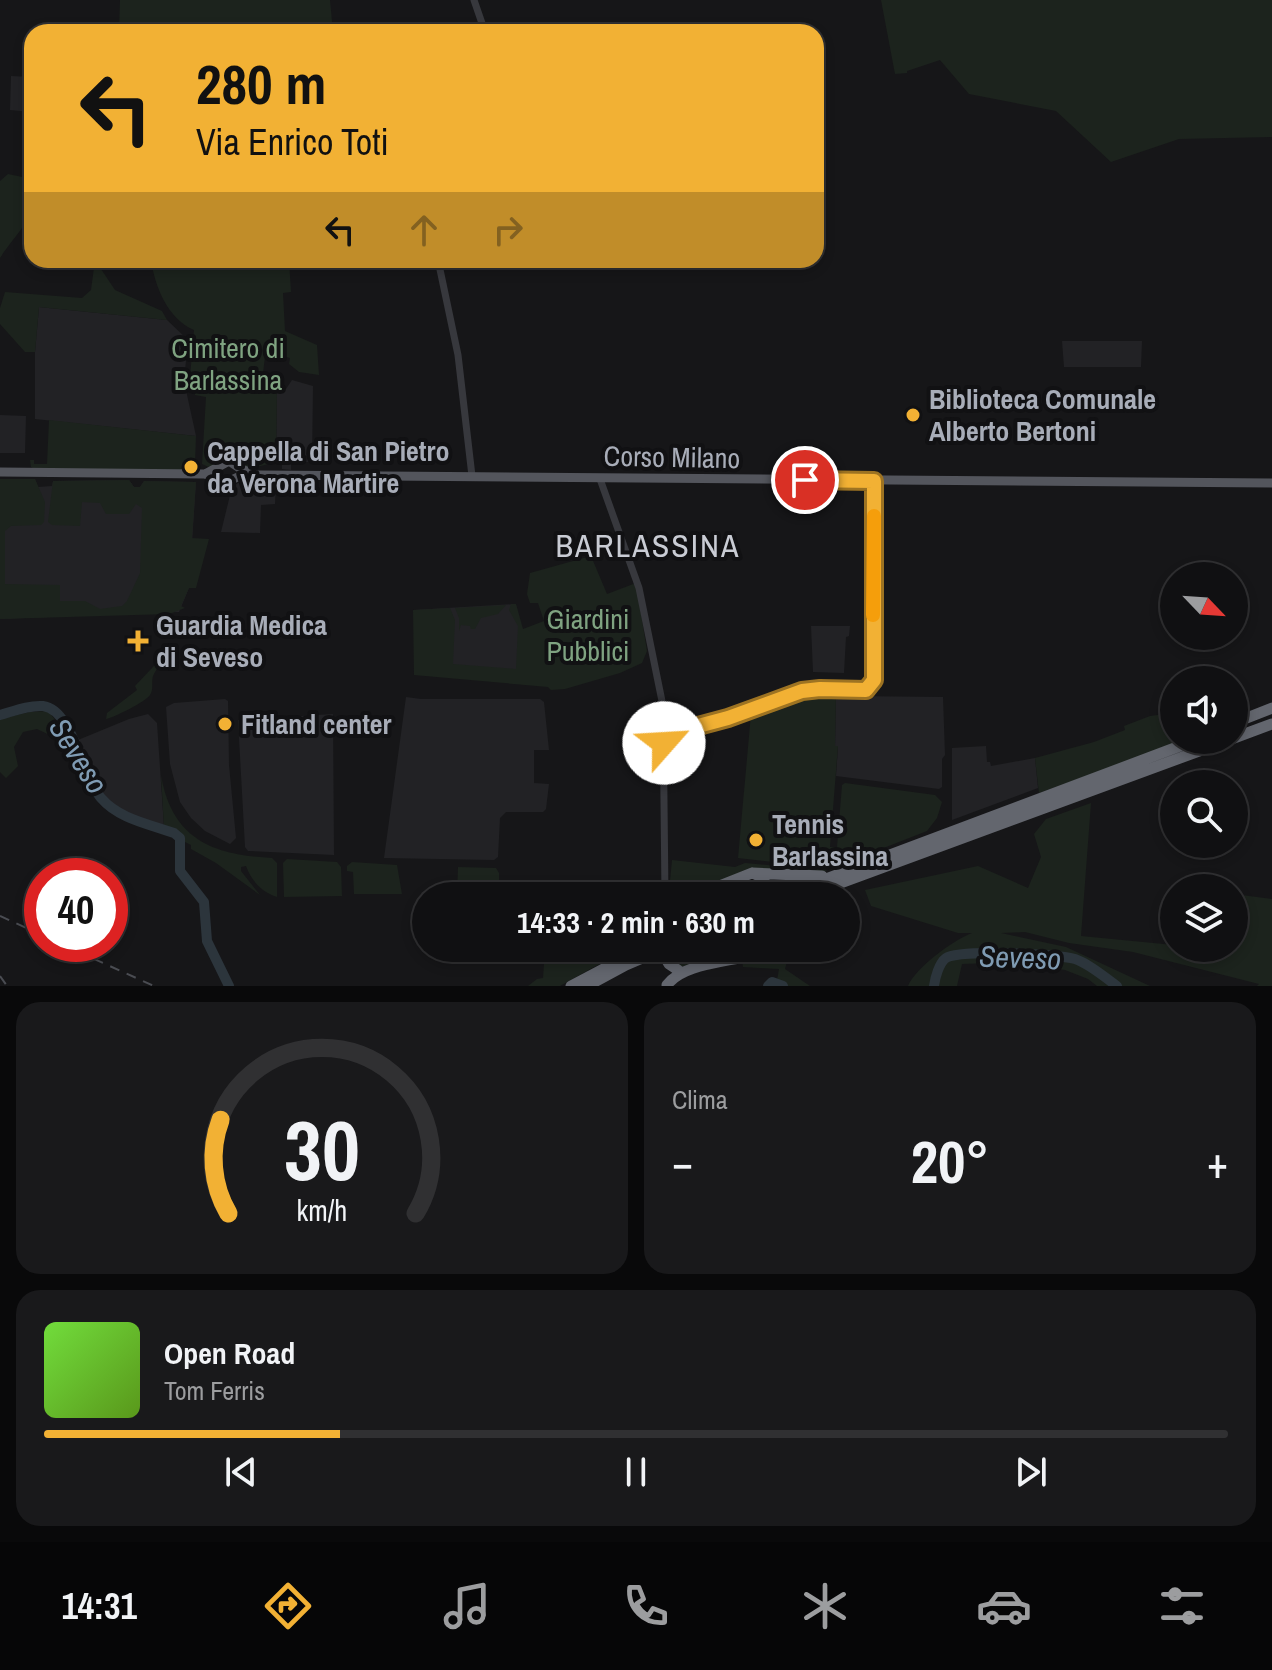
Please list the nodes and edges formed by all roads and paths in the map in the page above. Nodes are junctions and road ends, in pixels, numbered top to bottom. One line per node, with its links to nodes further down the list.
1 (474, 0): 2 (street)
2 (482, 24)
3 (440, 268): 9 (street)
4 (221, 466): 5 (main road); 7 (main road); 10 (main road)
5 (238, 466): 8 (main road); 11 (main road)
6 (0, 472): 7 (main road)
7 (201, 474): 10 (main road)
8 (262, 475): 9 (main road, Corso Milano); 11 (main road)
9 (472, 476): 12 (main road, Corso Milano)
10 (223, 479): 11 (main road)
11 (235, 479)
12 (600, 479): 13 (main road, Corso Milano); 16 (street)
13 (874, 481): 14 (main road, Corso Milano); 20 (street)
14 (1272, 483)
15 (1272, 708): 17 (highway)
16 (664, 715): 19 (street); 20 (street)
17 (1248, 717)
18 (1272, 724): 21 (highway)
19 (664, 729): 20 (street); 22 (street)
20 (675, 730): 22 (street)
21 (1248, 733)
22 (664, 743): 27 (street)
23 (1161, 754): 25 (highway)
24 (1192, 754): 31 (highway)
25 (846, 872): 26 (highway); 30 (highway)
26 (752, 873): 28 (highway); 29 (highway)
27 (669, 882)
28 (728, 882)
29 (765, 882)
30 (819, 882)
31 (843, 882)
32 (616, 962): 35 (highway)
33 (722, 962): 34 (highway)
34 (669, 969): 36 (highway)
35 (571, 986)
36 (587, 986)

